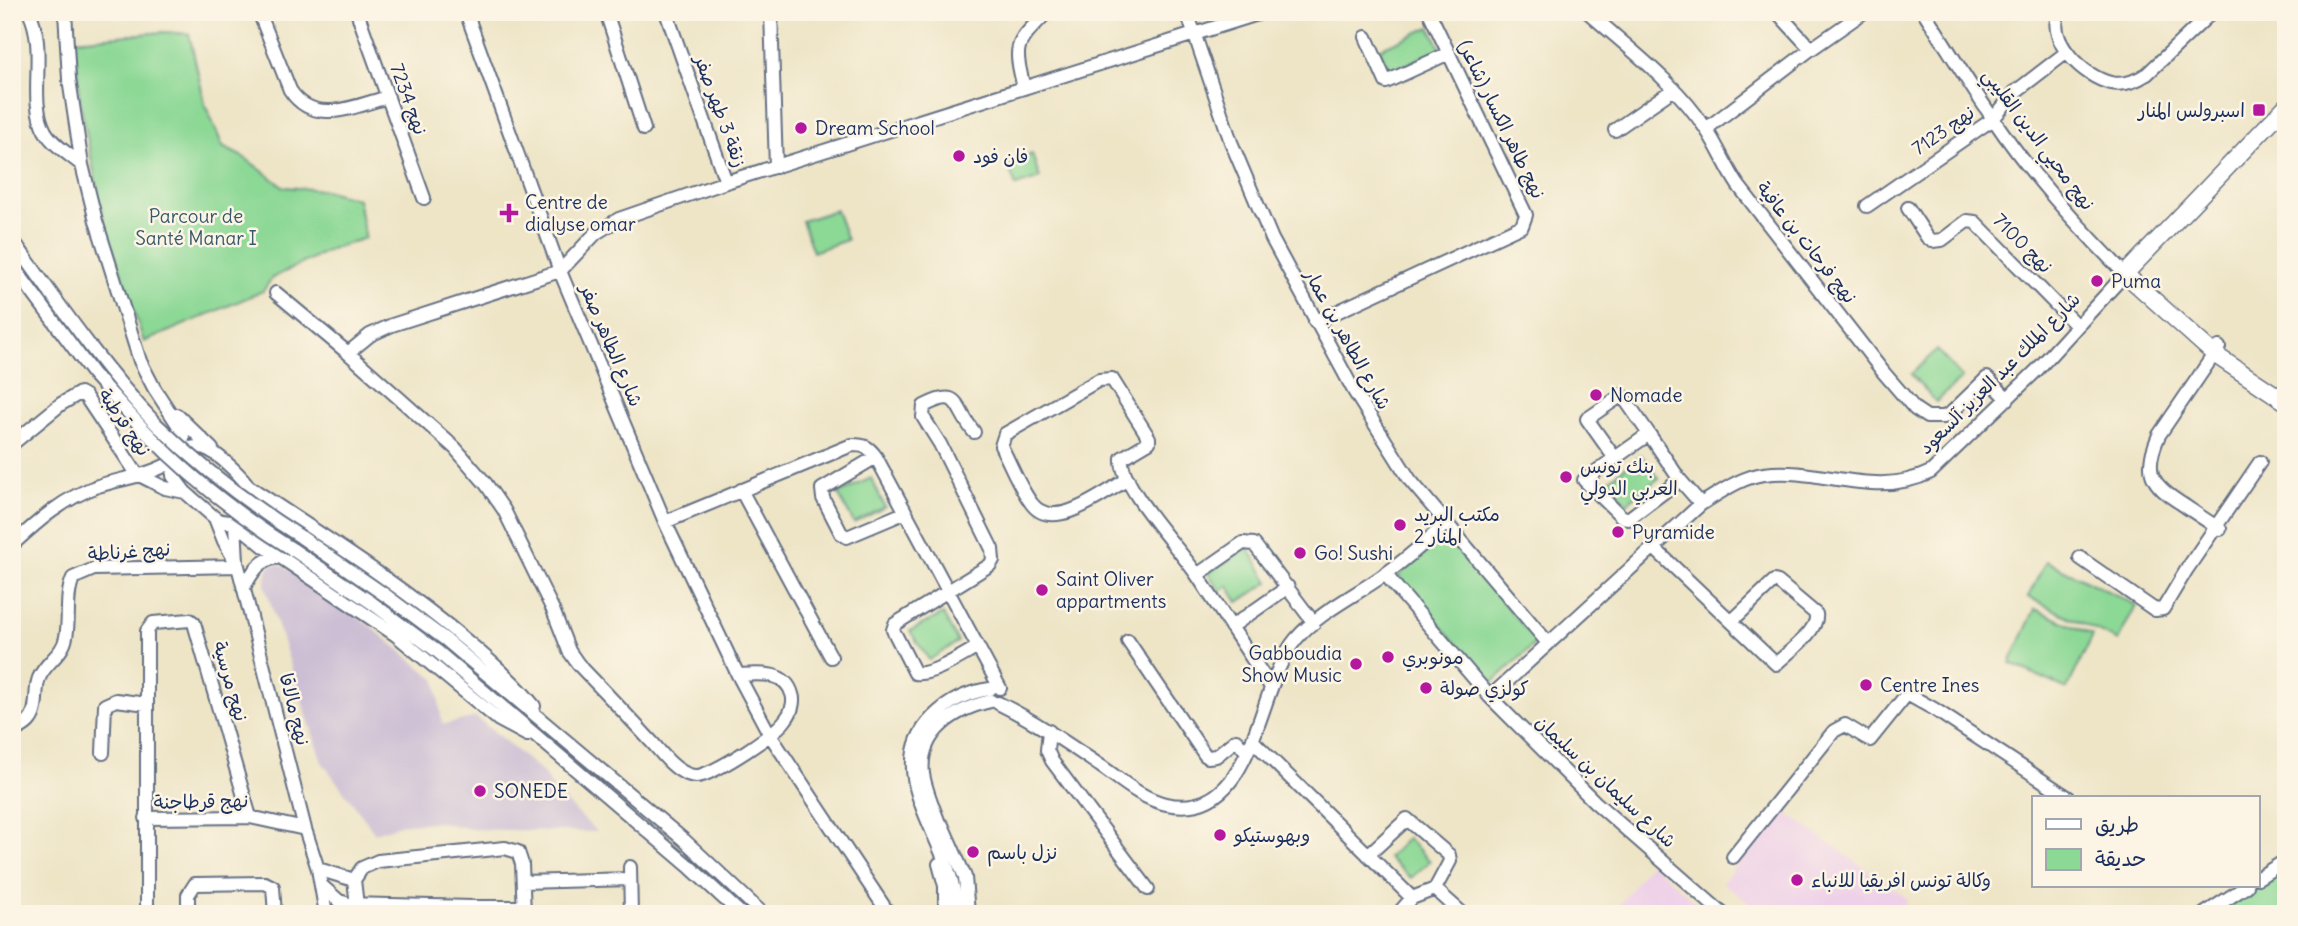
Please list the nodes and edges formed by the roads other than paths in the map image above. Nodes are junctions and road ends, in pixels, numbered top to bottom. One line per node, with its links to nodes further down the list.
1 (29, 12): 32 (street)
2 (65, 12): 32 (street)
3 (259, 12): 26 (street)
4 (358, 12): 26 (street, نهج 7234)
5 (466, 12): 40 (street)
6 (606, 12): 29 (street)
7 (666, 12): 34 (street, زنقة 3 طهر صفر)
8 (771, 12): 33 (street)
9 (1047, 12): 24 (street)
10 (1187, 12): 19 (street, شارع الطاهر بن عمار)
11 (1264, 12): 19 (street, شارع الطاهر صفر)
12 (1429, 12): 23 (street, نهج طاهر الكسار (شاعر))
13 (1588, 12): 25 (street, نهج فرحات بن عافية)
14 (1777, 12): 21 (street)
15 (1864, 12): 21 (street)
16 (1924, 12): 28 (street, نهج محيي الدين القليبي)
17 (2059, 12): 22 (street)
18 (2212, 12): 22 (street)
19 (1196, 34): 24 (street, شارع الطاهر صفر); 43 (street, شارع الطاهر بن عمار)
20 (1366, 37): 23 (street)
21 (1811, 50): 30 (street)
22 (2067, 52): 28 (street, نهج 7123)
23 (1448, 53): 43 (street, نهج طاهر الكسار (شاعر))
24 (1024, 88): 33 (street, شارع الطاهر صفر)
25 (1674, 89): 30 (street, نهج فرحات بن عافية); 31 (street)
26 (388, 97): 35 (street, نهج 7234)
27 (2286, 106): 41 (main road, شارع الملك عبد العزيز آلسعود)
28 (1993, 119): 36 (street, نهج 7123); 41 (street, نهج محيي الدين القليبي)
29 (644, 129)
30 (1706, 129): 48 (street, نهج فرحات بن عافية)
31 (1615, 130)
32 (82, 165): 49 (street)
33 (776, 167): 34 (street, شارع الطاهر صفر)
34 (726, 182): 40 (street, شارع الطاهر صفر)
35 (424, 198)
36 (1867, 206)
37 (1908, 208): 44 (street, نهج 7100)
38 (12, 240): 94 (street, bridge)
39 (12, 264): 98 (street, bridge)
40 (560, 271): 46 (street); 68 (street, شارع الطاهر صفر)
41 (2125, 274): 44 (street, شارع الملك عبد العزيز آلسعود); 45 (main road, نهج محيي الدين القليبي)
42 (275, 293): 46 (street)
43 (1315, 323): 70 (street, شارع الطاهر بن عمار)
44 (2077, 326): 48 (street, شارع الملك عبد العزيز آلسعود)
45 (2217, 350): 47 (main road, نهج محيي الدين القليبي); 50 (main road, نهج محيي الدين القليبي); 71 (street)
46 (348, 353): 97 (street)
47 (2286, 392)
48 (2008, 399): 65 (street, شارع الملك عبد العزيز آلسعود)
49 (163, 401): 54 (street); 55 (street)
50 (2286, 402)
51 (974, 432): 81 (street)
52 (1649, 434): 57 (street); 57 (street); 61 (street)
53 (12, 444): 59 (street, نهج قرطبة)
54 (177, 456): 55 (street); 59 (street); 64 (street)
55 (219, 457): 62 (street)
56 (876, 457): 63 (street); 66 (street); 66 (street)
57 (1614, 457): 61 (street)
58 (2260, 462): 71 (street)
59 (138, 474): 64 (street); 72 (street)
60 (1128, 479): 60 (street); 78 (street)
61 (1681, 480): 65 (street)
62 (248, 486): 69 (street); 94 (street)
63 (741, 490): 68 (street); 88 (street)
64 (186, 492): 67 (street)
65 (1701, 504): 73 (street, شارع الملك عبد العزيز آلسعود)
66 (904, 513): 81 (street)
67 (215, 518): 69 (street); 76 (street, نهج مالاقا)
68 (665, 522): 89 (street, شارع الطاهر صفر)
69 (235, 523): 74 (street); 76 (street)
70 (1447, 523): 77 (street); 86 (street, شارع الطاهر بن عمار)
71 (2218, 528): 75 (street)
72 (12, 545)
73 (1654, 548): 82 (street); 86 (street, شارع الملك عبد العزيز آلسعود)
74 (279, 557): 79 (street); 98 (street)
75 (2080, 558)
76 (238, 566): 79 (street, نهج مالاقا); 96 (street, نهج غرناطة)
77 (1385, 574): 83 (street); 92 (street, شارع سليمان بن سليمان)
78 (1197, 575): 80 (street); 84 (street)
79 (244, 587): 104 (street, نهج مالاقا)
80 (1288, 587): 83 (street); 84 (street)
81 (948, 593): 87 (street); 87 (street)
82 (1732, 621): 82 (street)
83 (1314, 623): 90 (street)
84 (1231, 627): 90 (street)
85 (1128, 640): 99 (street)
86 (1548, 643): 92 (street, شارع الملك عبد العزيز آلسعود)
87 (978, 647): 91 (street)
88 (831, 657)
89 (738, 675): 97 (street, شارع الطاهر صفر); 97 (street)
90 (1271, 687): 99 (street)
91 (996, 694): 95 (street); 120 (street); 120 (street)
92 (1490, 696): 131 (street, شارع سليمان بن سليمان)
93 (147, 704): 100 (street); 102 (street, نهج مرسية); 103 (street, نهج مرسية)
94 (546, 724): 127 (street)
95 (1049, 731): 99 (street); 114 (street)
96 (12, 732)
97 (770, 735): 128 (street, شارع الطاهر صفر)
98 (538, 738): 126 (street)
99 (1250, 746): 105 (street)
100 (103, 752)
101 (2066, 796): 106 (street)
102 (250, 817): 103 (street, نهج قرطاجنة); 104 (street, نهج قرطاجنة)
103 (146, 818): 121 (street, نهج قرطاجنة)
104 (305, 829): 108 (street, نهج مالاقا)
105 (1368, 855): 115 (street); 116 (street)
106 (1733, 857)
107 (2286, 860): 109 (street)
108 (318, 869): 110 (street); 112 (street, نهج مالاقا)
109 (2260, 877)
110 (354, 880): 111 (street); 117 (street)
111 (523, 882): 119 (street); 125 (street)
112 (322, 886): 117 (street); 124 (street, نهج مالاقا)
113 (2240, 888): 132 (street)
114 (1148, 889)
115 (1435, 889): 116 (street); 130 (street)
116 (1412, 898): 129 (street)
117 (358, 909): 118 (street)
118 (473, 910): 119 (street)
119 (524, 910)
120 (956, 912)
121 (147, 914)
122 (188, 914): 123 (street)
123 (275, 914)
124 (326, 914)
125 (631, 914)
126 (741, 914)
127 (763, 914)
128 (888, 914)
129 (1398, 914)
130 (1463, 914)
131 (1723, 914)
132 (2204, 914)

